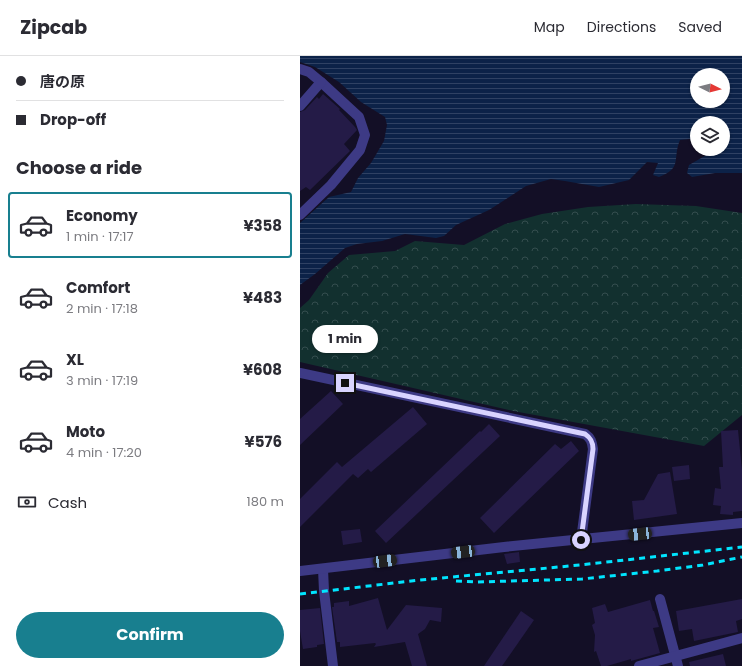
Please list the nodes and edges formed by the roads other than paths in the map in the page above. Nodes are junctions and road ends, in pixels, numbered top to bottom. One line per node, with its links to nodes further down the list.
1 (300, 69): 2 (street)
2 (321, 82): 3 (street); 4 (street)
3 (300, 106)
4 (300, 215)
5 (300, 373): 7 (street)
6 (742, 523): 7 (street)
7 (581, 540): 8 (street)
8 (323, 569): 9 (street); 13 (street)
9 (300, 571)
10 (660, 599): 12 (street)
11 (742, 638): 12 (street)
12 (676, 661): 14 (street)
13 (333, 666)
14 (640, 666)

